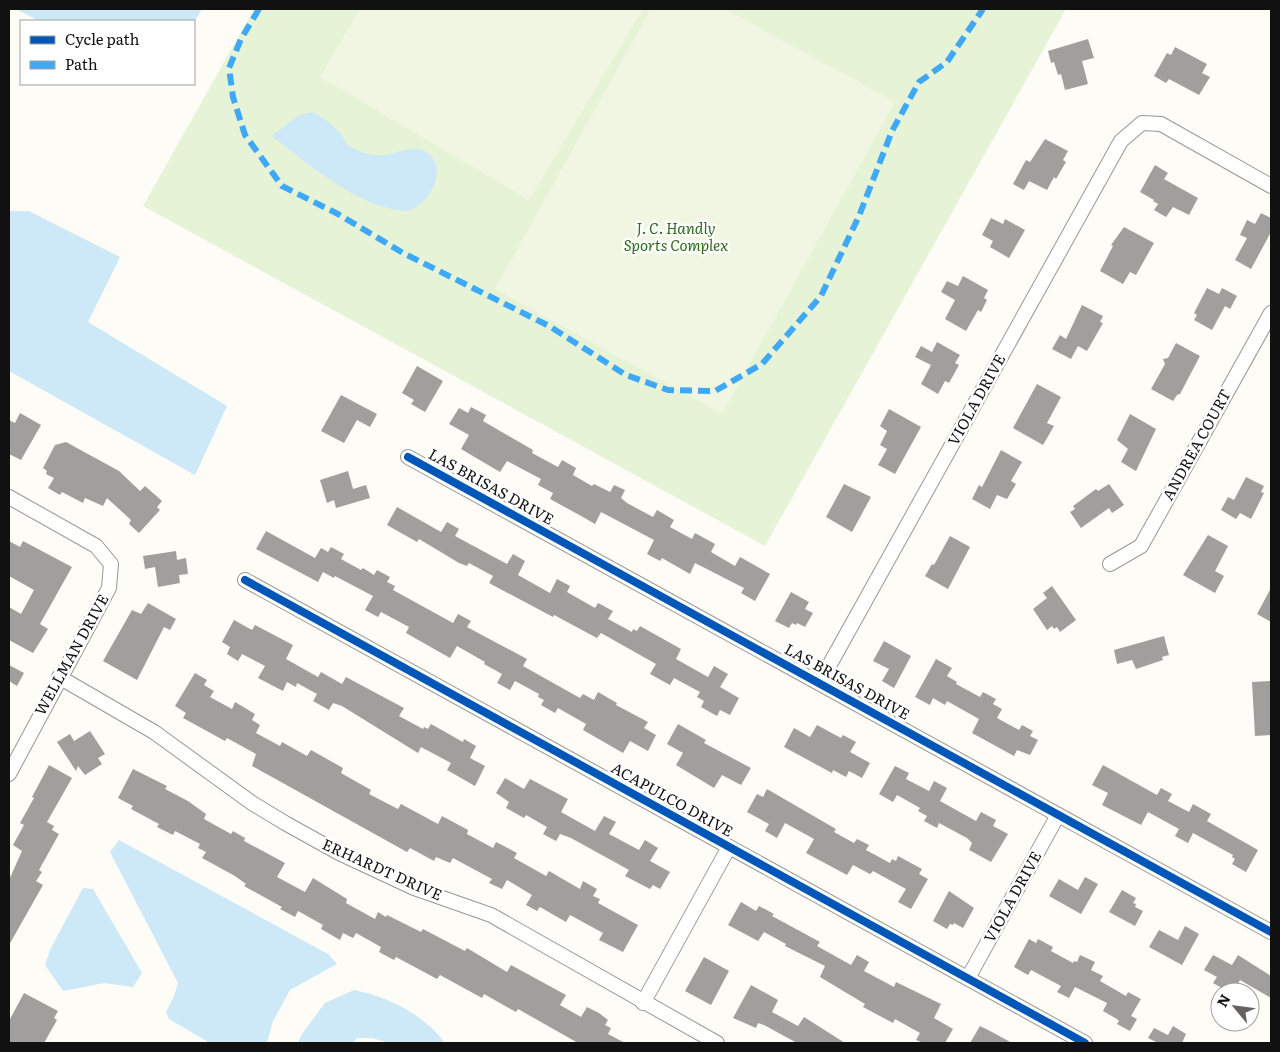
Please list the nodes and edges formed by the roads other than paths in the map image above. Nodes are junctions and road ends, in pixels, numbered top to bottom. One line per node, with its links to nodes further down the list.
1 (1271, 186): 8 (street, VIOLA DRIVE)
2 (1271, 313): 5 (street, ANDREA COURT)
3 (408, 457): 8 (street, LAS BRISAS DRIVE)
4 (9, 497): 7 (street, WELLMAN DRIVE)
5 (1110, 564)
6 (245, 580): 11 (street, ACAPULCO DRIVE)
7 (59, 677): 9 (street, WELLMAN DRIVE); 14 (street, ERHARDT DRIVE)
8 (820, 682): 10 (street, LAS BRISAS DRIVE)
9 (9, 774)
10 (1058, 815): 12 (street, LAS BRISAS DRIVE); 13 (street, VIOLA DRIVE)
11 (729, 847): 13 (street, ACAPULCO DRIVE); 14 (street)
12 (1271, 932)
13 (968, 978): 16 (street, ACAPULCO DRIVE)
14 (643, 1003): 15 (street, ERHARDT DRIVE)
15 (716, 1043)
16 (1085, 1043)

